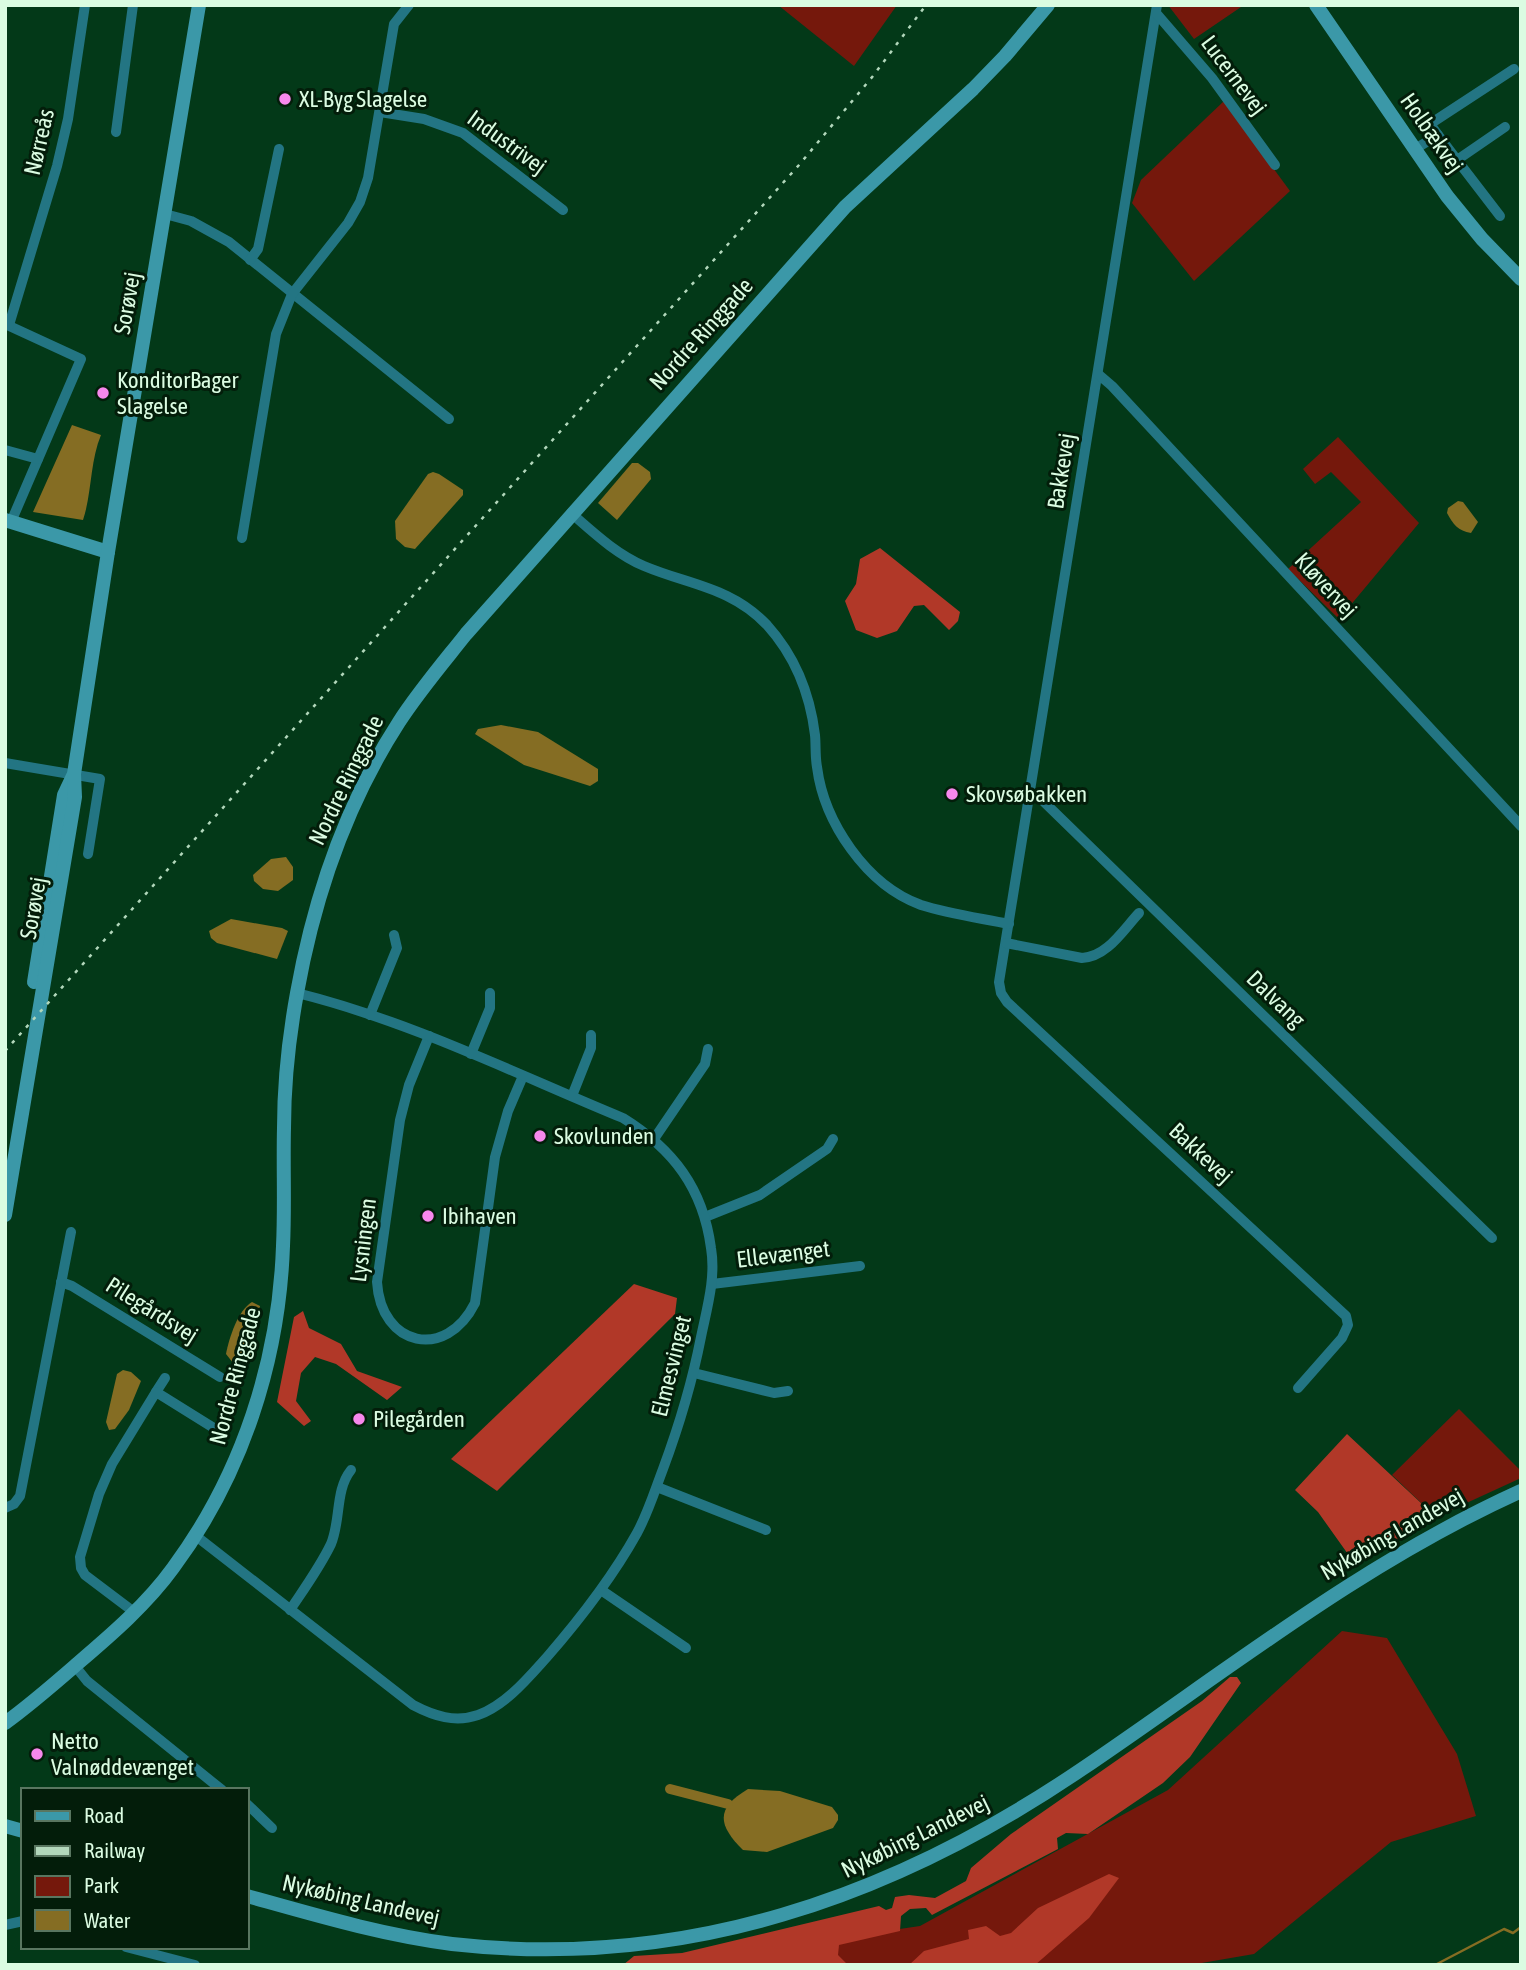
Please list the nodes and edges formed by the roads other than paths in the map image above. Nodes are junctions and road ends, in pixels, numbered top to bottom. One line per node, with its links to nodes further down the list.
1 (85, 5): 23 (street, Nørreås)
2 (133, 5): 11 (street)
3 (200, 5): 18 (street, Sorøvej)
4 (409, 5): 9 (street)
5 (1048, 5): 28 (street, Nordre Ringgade)
6 (1316, 5): 14 (street, Holbækvej)
7 (1156, 9): 16 (street, Lucernevej); 24 (street, Bakkevej)
8 (1514, 69): 12 (street)
9 (380, 112): 17 (street, Industrivej); 22 (street)
10 (1505, 127): 15 (street)
11 (116, 132)
12 (1438, 135): 14 (street); 15 (street)
13 (279, 149): 20 (street)
14 (1415, 149): 21 (street, Holbækvej)
15 (1457, 160): 19 (street)
16 (1275, 165)
17 (563, 210)
18 (165, 214): 20 (street); 31 (street, Sorøvej)
19 (1500, 216)
20 (250, 260): 22 (street)
21 (1521, 279)
22 (292, 294): 25 (street); 30 (street)
23 (7, 325): 27 (street)
24 (1098, 374): 34 (street, Bakkevej); 35 (street, Kløvervej)
25 (449, 419)
26 (5, 450): 27 (street)
27 (38, 459): 29 (street)
28 (571, 513): 38 (street); 41 (street, Nordre Ringgade)
29 (8, 521): 31 (street)
30 (242, 538)
31 (108, 552): 33 (street, Sorøvej)
32 (5, 763): 33 (street)
33 (74, 774): 36 (street); 52 (street, Sorøvej); 53 (street, Sorøvej)
34 (1029, 792): 38 (street, Bakkevej); 56 (street, Dalvang)
35 (1521, 826)
36 (88, 854)
37 (1139, 913): 40 (street)
38 (1009, 924): 40 (street, Bakkevej)
39 (394, 935): 43 (street)
40 (1006, 943): 63 (street, Bakkevej)
41 (297, 993): 43 (street, Elmesvinget); 72 (street, Nordre Ringgade)
42 (490, 993): 47 (street)
43 (370, 1015): 45 (street, Elmesvinget)
44 (591, 1035): 49 (street)
45 (429, 1036): 47 (street, Elmesvinget); 48 (street, Lysningen)
46 (708, 1049): 50 (street)
47 (471, 1054): 48 (street, Elmesvinget)
48 (523, 1076): 49 (street, Elmesvinget)
49 (572, 1096): 50 (street, Elmesvinget)
50 (654, 1139): 54 (street, Elmesvinget)
51 (833, 1139): 54 (street)
52 (5, 1160)
53 (5, 1215)
54 (705, 1217): 59 (street, Elmesvinget)
55 (71, 1232): 58 (street)
56 (1493, 1238)
57 (860, 1266): 59 (street, Ellevænget)
58 (61, 1282): 61 (street, Pilegårdsvej); 70 (street)
59 (712, 1284): 60 (street, Elmesvinget)
60 (694, 1373): 64 (street); 68 (street, Elmesvinget)
61 (220, 1377)
62 (165, 1378): 65 (street)
63 (1298, 1388)
64 (788, 1391)
65 (156, 1392): 66 (street); 75 (street)
66 (217, 1430)
67 (351, 1470): 74 (street)
68 (656, 1487): 71 (street); 73 (street, Elmesvinget)
69 (1521, 1491): 82 (street, Nykøbing Landevej)
70 (5, 1508)
71 (766, 1530)
72 (195, 1536): 74 (street, Elmesvinget); 75 (street, Nordre Ringgade)
73 (601, 1590): 74 (street, Elmesvinget); 76 (street)
74 (290, 1610)
75 (134, 1612): 77 (street, Nordre Ringgade)
76 (686, 1648)
77 (75, 1666): 78 (street, Nordre Ringgade); 79 (street)
78 (5, 1723)
79 (220, 1788)
80 (248, 1805): 81 (street)
81 (272, 1828)
82 (248, 1896)
83 (134, 1949): 84 (street)
84 (195, 1965)

